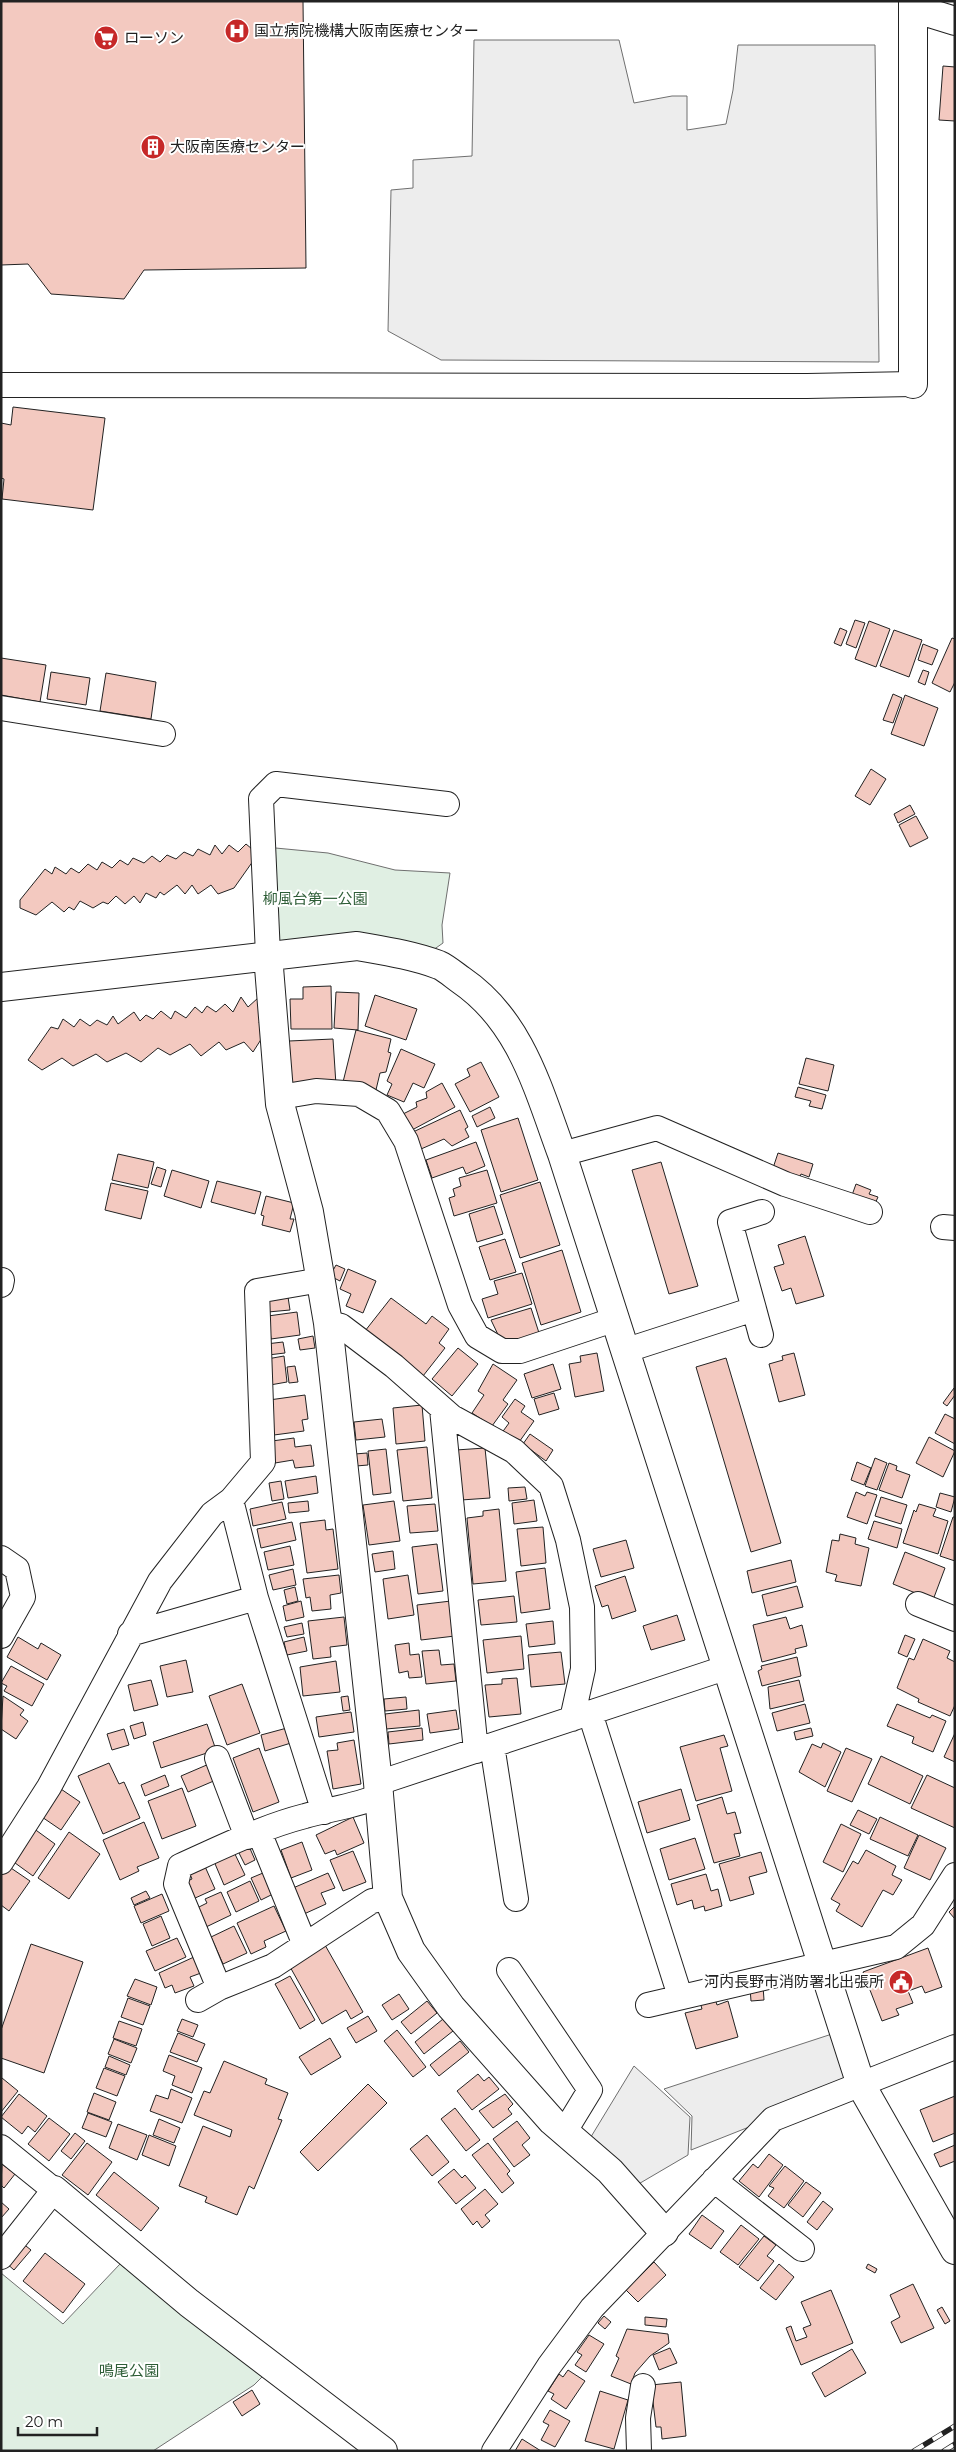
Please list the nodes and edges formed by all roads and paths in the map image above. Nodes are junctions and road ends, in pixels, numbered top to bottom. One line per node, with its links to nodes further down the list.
1 (913, 5): 2 (street); 3 (street)
2 (955, 22)
3 (913, 384): 4 (street)
4 (1, 385)
5 (1, 708): 6 (street)
6 (163, 734)
7 (447, 804): 8 (street)
8 (268, 955): 9 (street); 10 (street); 11 (street)
9 (1, 987)
10 (280, 1097): 14 (street); 16 (street)
11 (562, 1154): 13 (street); 16 (street)
12 (762, 1212): 15 (street)
13 (870, 1212)
14 (321, 1280): 17 (street); 21 (street)
15 (754, 1309): 18 (street); 19 (street)
16 (616, 1319): 19 (street)
17 (328, 1322): 20 (street); 32 (street)
18 (761, 1335)
19 (626, 1350): 28 (street)
20 (442, 1409): 29 (street); 30 (street)
21 (231, 1500): 23 (street); 26 (street)
22 (1, 1558): 27 (street)
23 (256, 1598): 26 (street); 33 (street)
24 (918, 1604): 25 (street)
25 (955, 1619)
26 (130, 1634): 35 (street)
27 (1, 1636)
28 (725, 1668): 29 (street); 40 (street)
29 (581, 1716): 30 (street); 43 (street)
30 (484, 1748): 32 (street); 38 (street)
31 (217, 1758): 34 (street)
32 (379, 1790): 33 (street); 37 (street)
33 (324, 1812): 34 (street)
34 (253, 1834): 39 (street); 42 (street)
35 (1, 1862)
36 (955, 1875): 40 (street)
37 (388, 1898): 39 (street); 48 (street)
38 (516, 1899)
39 (305, 1946): 42 (street)
40 (821, 1963): 43 (street); 47 (street)
41 (509, 1970): 48 (street)
42 (218, 1988): 44 (street)
43 (680, 1996): 45 (street)
44 (198, 2000)
45 (648, 2005)
46 (955, 2048): 47 (street)
47 (861, 2086): 50 (street); 54 (street)
48 (565, 2131): 52 (street)
49 (1, 2147): 51 (street)
50 (714, 2180): 52 (street); 53 (street)
51 (54, 2190): 55 (street); 57 (street)
52 (664, 2232): 58 (street)
53 (802, 2249)
54 (955, 2250)
55 (1, 2257)
56 (643, 2386): 59 (street)
57 (383, 2451)
58 (494, 2451)
59 (638, 2451)

